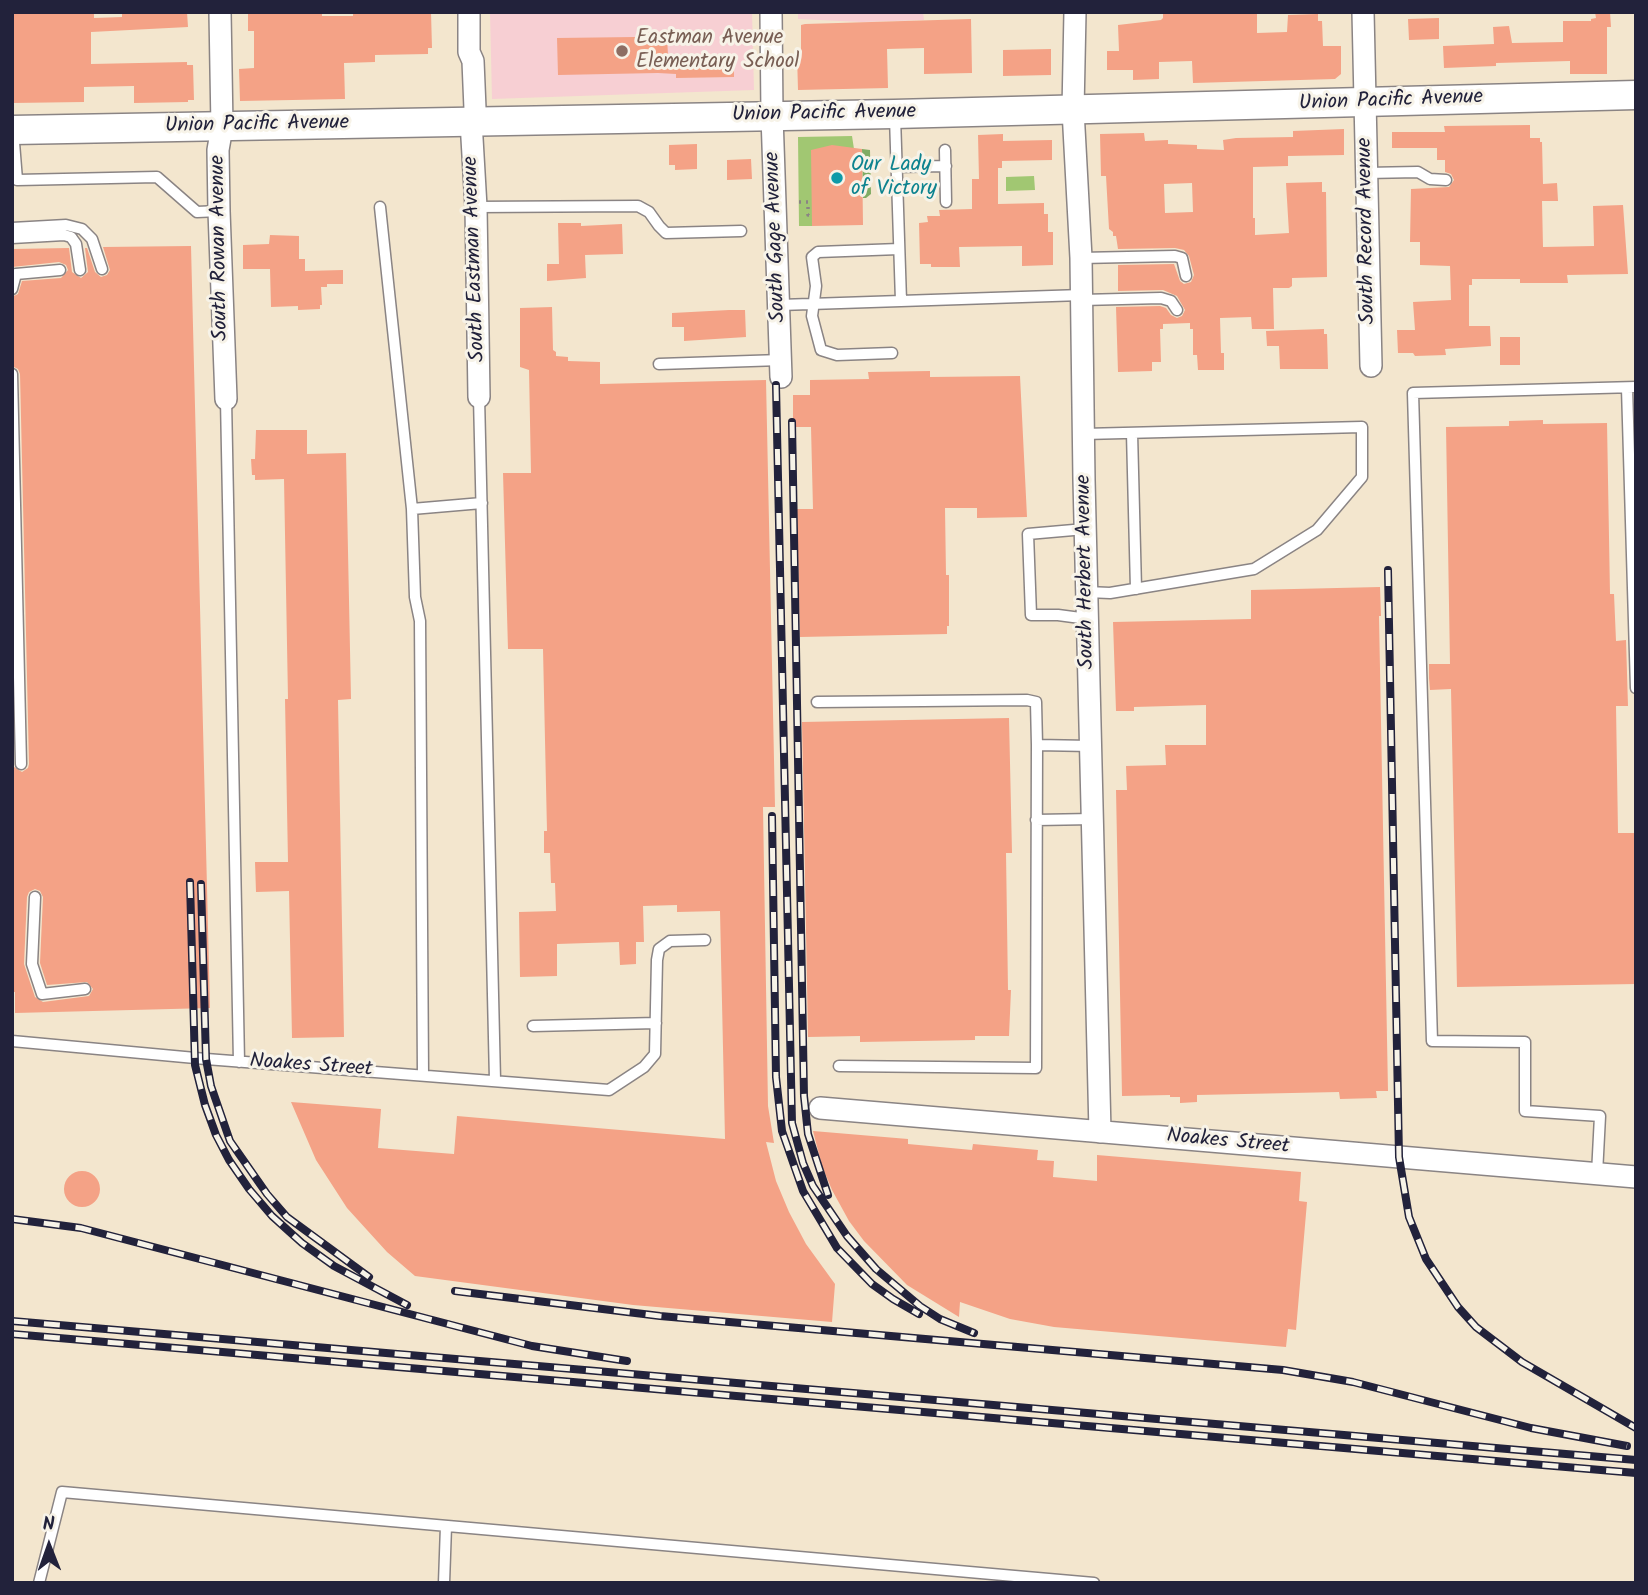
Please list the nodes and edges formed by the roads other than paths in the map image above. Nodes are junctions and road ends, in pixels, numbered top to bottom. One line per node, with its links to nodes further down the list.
1 (220, 12): 12 (street, South Rowan Avenue)
2 (468, 12): 11 (street, South Eastman Avenue)
3 (771, 12): 10 (street, South Gage Avenue)
4 (1075, 12): 8 (street, South Herbert Avenue)
5 (1363, 12): 7 (street, South Record Avenue)
6 (1636, 95): 7 (street, Union Pacific Avenue)
7 (1365, 104): 8 (street, Union Pacific Avenue); 17 (street, South Record Avenue)
8 (1073, 110): 9 (street, Union Pacific Avenue); 27 (street, South Herbert Avenue)
9 (894, 114): 10 (street, Union Pacific Avenue); 16 (lane)
10 (772, 116): 11 (street, Union Pacific Avenue); 36 (street, South Gage Avenue)
11 (471, 121): 12 (street, Union Pacific Avenue); 21 (street, South Eastman Avenue)
12 (222, 127): 13 (street, Union Pacific Avenue); 22 (street, South Rowan Avenue)
13 (13, 130): 22 (lane)
14 (945, 150): 15 (lane)
15 (946, 166): 16 (lane); 19 (lane)
16 (897, 167): 26 (lane)
17 (1366, 173): 18 (lane); 40 (street, South Record Avenue)
18 (1446, 180)
19 (946, 202)
20 (380, 207): 49 (lane)
21 (476, 207): 24 (lane); 44 (street, South Eastman Avenue)
22 (219, 211): 45 (street, South Rowan Avenue)
23 (12, 228): 28 (lane)
24 (741, 231)
25 (12, 238): 30 (lane)
26 (899, 249): 34 (lane); 35 (lane)
27 (1082, 258): 31 (lane); 33 (street, South Herbert Avenue)
28 (102, 269)
29 (60, 270): 32 (lane)
30 (80, 270)
31 (1186, 276)
32 (12, 289)
33 (1082, 298): 34 (lane); 37 (lane); 47 (street, South Herbert Avenue)
34 (901, 301): 35 (lane)
35 (811, 304): 36 (lane); 38 (lane)
36 (780, 305): 41 (street, South Gage Avenue)
37 (1177, 310)
38 (892, 353)
39 (659, 364): 41 (lane)
40 (1371, 366)
41 (781, 369)
42 (12, 374): 58 (lane)
43 (1631, 387): 54 (lane); 73 (lane)
44 (480, 397): 48 (lane)
45 (226, 399): 67 (lane)
46 (1132, 433): 47 (lane); 51 (lane); 51 (lane)
47 (1084, 434): 50 (street, South Herbert Avenue)
48 (482, 503): 49 (lane); 70 (lane)
49 (412, 509): 69 (lane)
50 (1086, 529): 52 (street, South Herbert Avenue); 53 (lane)
51 (1136, 589): 52 (lane)
52 (1087, 592): 53 (street, South Herbert Avenue)
53 (1088, 619): 57 (street, South Herbert Avenue)
54 (1636, 688)
55 (817, 702): 56 (lane)
56 (1037, 745): 57 (lane); 60 (lane)
57 (1091, 746): 59 (street, South Herbert Avenue)
58 (21, 764)
59 (1093, 819): 60 (lane); 72 (street, South Herbert Avenue)
60 (1036, 820): 68 (lane)
61 (35, 897): 63 (lane)
62 (705, 940): 64 (lane)
63 (86, 989)
64 (656, 1023): 65 (lane); 70 (lane, Noakes Street)
65 (533, 1026)
66 (12, 1041): 67 (lane, Noakes Street)
67 (239, 1062): 69 (lane, Noakes Street)
68 (839, 1066)
69 (423, 1075): 70 (lane, Noakes Street)
70 (495, 1080)
71 (820, 1108): 72 (street, Noakes Street)
72 (1100, 1132): 73 (street, Noakes Street)
73 (1597, 1174): 74 (street, Noakes Street)
74 (1636, 1177)
75 (446, 1525): 76 (lane); 77 (lane); 78 (lane)
76 (39, 1583)
77 (444, 1583)
78 (1094, 1583)

